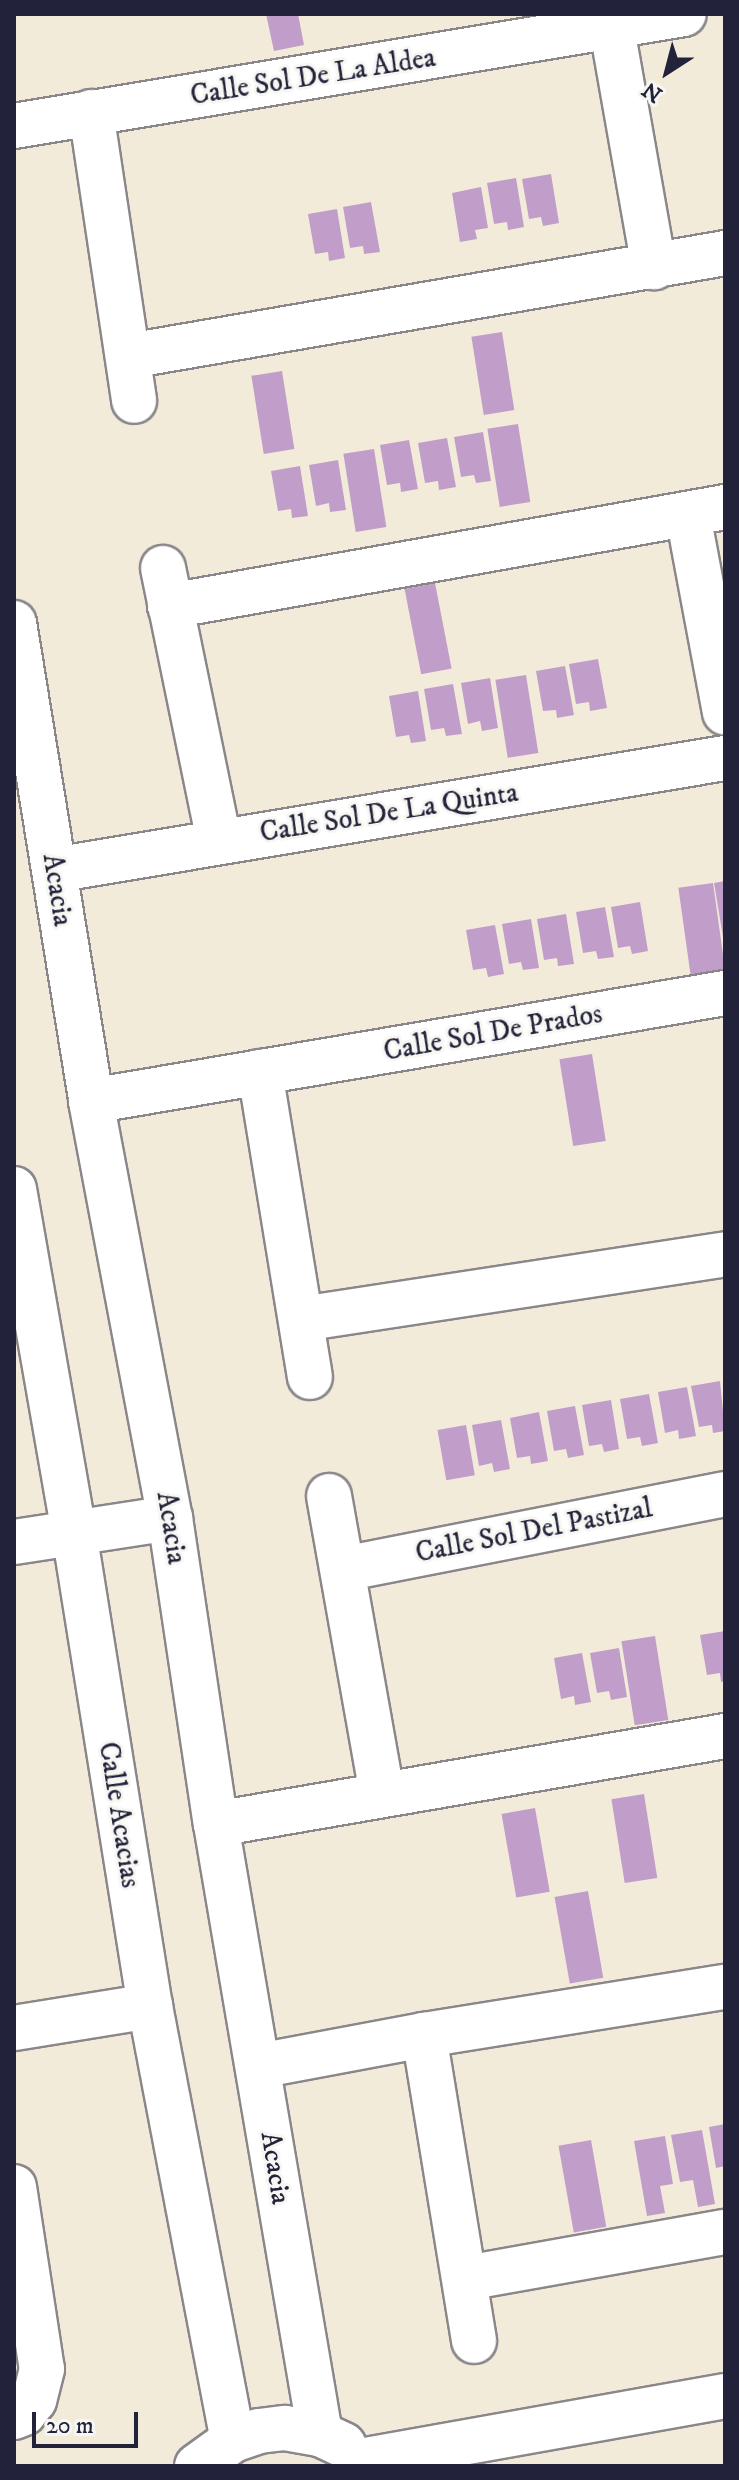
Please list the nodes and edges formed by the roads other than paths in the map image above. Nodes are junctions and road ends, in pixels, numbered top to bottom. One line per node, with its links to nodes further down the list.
1 (684, 14): 2 (street, Calle Sol De La Aldea)
2 (612, 29): 3 (street, Calle Sol De La Aldea); 6 (street)
3 (91, 112): 4 (street, Calle Sol De La Aldea); 7 (street)
4 (14, 126)
5 (725, 253): 6 (street)
6 (654, 267): 7 (street)
7 (129, 356): 8 (street)
8 (134, 401)
9 (707, 511): 11 (street); 13 (street)
10 (14, 623): 14 (street, Acacia)
11 (725, 713)
12 (725, 758): 13 (street, Calle Sol De La Quinta)
13 (219, 840): 14 (street, Calle Sol De La Quinta)
14 (54, 870): 17 (street, Acacia)
15 (725, 993): 16 (street, Calle Sol De Prados)
16 (260, 1072): 17 (street, Calle Sol De Prados); 20 (street)
17 (91, 1101): 24 (street, Acacia)
18 (14, 1189): 25 (street, Calle Acacias)
19 (725, 1254): 20 (street)
20 (302, 1319): 21 (street)
21 (310, 1377)
22 (725, 1494): 27 (street, Calle Sol Del Pastizal)
23 (329, 1496): 27 (street)
24 (170, 1518): 25 (street); 30 (street, Acacia)
25 (74, 1532): 26 (street); 32 (street, Calle Acacias)
26 (14, 1542)
27 (343, 1569): 29 (street)
28 (725, 1736): 29 (street)
29 (382, 1793): 30 (street)
30 (216, 1824): 35 (street, Acacia)
31 (725, 1987): 34 (street)
32 (150, 2006): 33 (street); 43 (street, Calle Acacias)
33 (14, 2028)
34 (424, 2035): 35 (street); 38 (street)
35 (258, 2066): 42 (street, Acacia)
36 (14, 2187): 41 (street)
37 (725, 2232): 38 (street)
38 (466, 2278): 39 (street)
39 (474, 2341)
40 (725, 2396): 44 (street)
41 (14, 2417)
42 (320, 2434): 43 (street); 44 (street)
43 (233, 2440): 45 (street)
44 (369, 2463)
45 (197, 2466)

